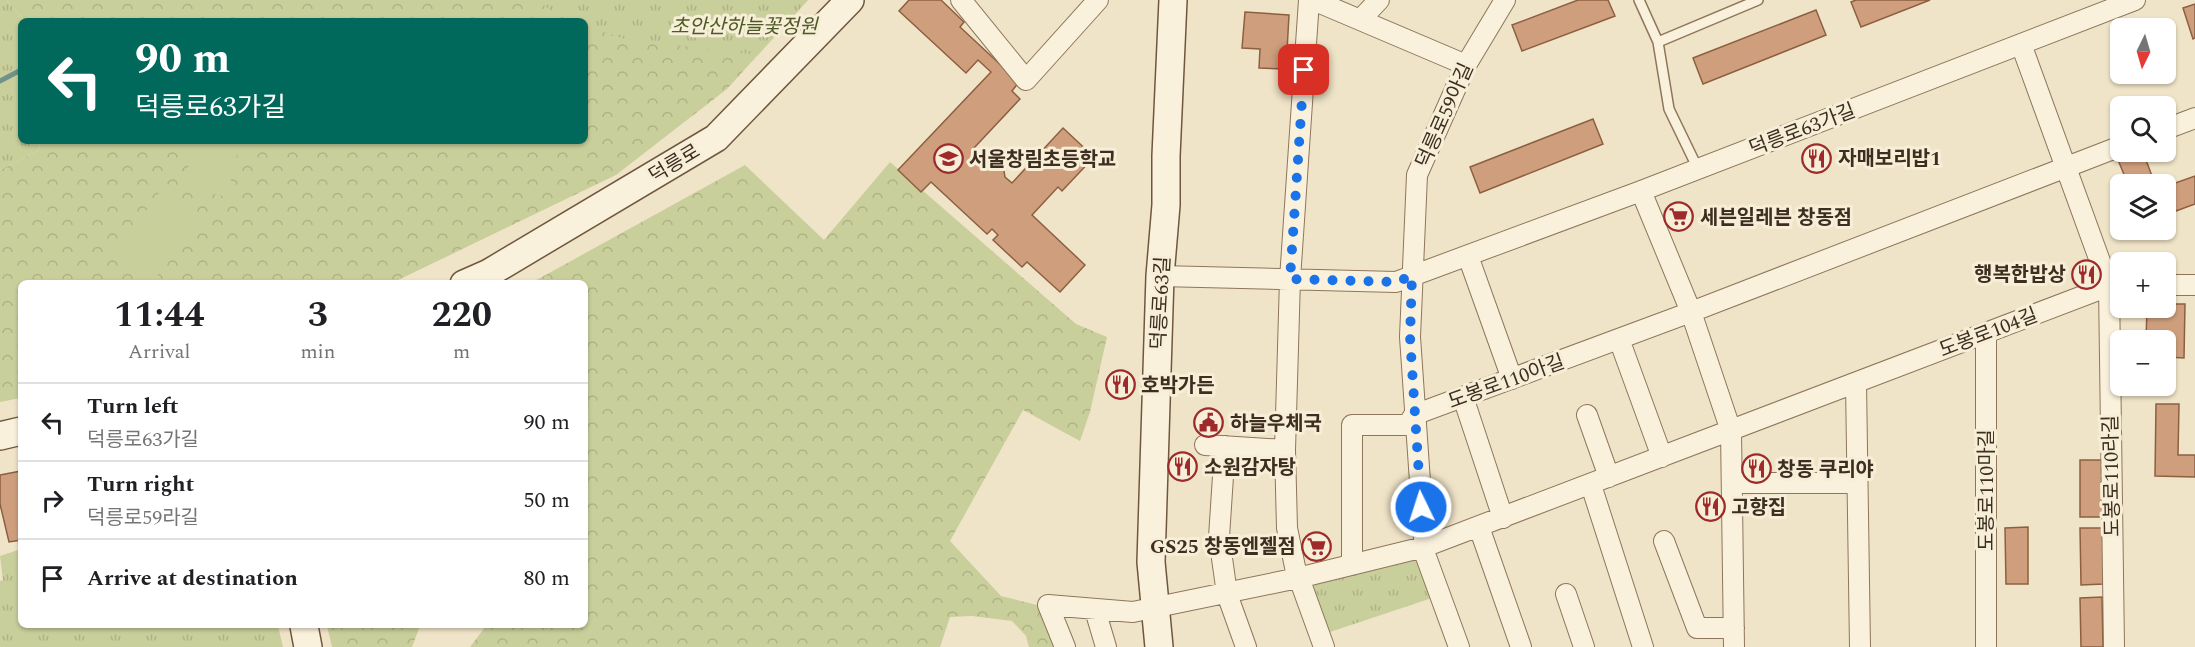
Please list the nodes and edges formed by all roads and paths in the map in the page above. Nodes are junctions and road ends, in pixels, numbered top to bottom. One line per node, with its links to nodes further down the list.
1 (850, 0): 26 (street, 덕릉로)
2 (961, 0): 3 (street)
3 (1098, 0)
4 (1173, 0): 23 (street, 덕릉로63길)
5 (1311, 0): 11 (street); 25 (street)
6 (1379, 0): 11 (street)
7 (1505, 0): 14 (street, 덕릉로59아길)
8 (1639, 0): 12 (lane)
9 (1758, 0): 12 (lane)
10 (2135, 0): 13 (street, 덕릉로63가길)
11 (1360, 20): 14 (street)
12 (1658, 42): 19 (lane)
13 (2021, 44): 18 (street, 도봉로110라길); 19 (street, 덕릉로63가길)
14 (1466, 65): 24 (street, 덕릉로59아길)
15 (2195, 118): 16 (street)
16 (2176, 125)
17 (2110, 150): 18 (street)
18 (2066, 168): 22 (street, 도봉로110라길); 30 (street)
19 (1698, 169): 20 (street, 덕릉로63가길)
20 (1641, 191): 21 (street, 덕릉로63가길); 30 (street)
21 (1468, 256): 24 (street, 덕릉로63가길); 34 (street)
22 (2110, 274)
23 (1160, 276): 25 (street, 덕릉로63가길); 58 (street, 덕릉로63길)
24 (1412, 276): 25 (street, 덕릉로63가길); 37 (street)
25 (1290, 279): 44 (street)
26 (473, 280)
27 (2176, 285): 28 (street)
28 (2195, 285)
29 (2110, 288): 32 (street, 도봉로104길)
30 (1690, 312): 33 (street, 도봉로110아길); 39 (street)
31 (2115, 318): 74 (street, 도봉로110라길)
32 (1986, 333): 35 (street, 도봉로104길); 73 (street, 도봉로110마길)
33 (1619, 339): 34 (street, 도봉로110아길); 45 (street)
34 (1512, 379): 36 (street, 도봉로110아길)
35 (1856, 383): 39 (street, 도봉로104길); 48 (street)
36 (1463, 397): 37 (street, 도봉로110아길); 50 (street)
37 (1414, 415): 53 (street); 54 (street, 도봉로110아길)
38 (1587, 415): 46 (street)
39 (1731, 431): 45 (street, 도봉로104길); 47 (street)
40 (18, 433): 41 (street)
41 (0, 436)
42 (1205, 445): 43 (street)
43 (1225, 446): 44 (street); 56 (street)
44 (1285, 450): 55 (street)
45 (1662, 458): 46 (street, 도봉로104길)
46 (1609, 477): 49 (street, 도봉로104길)
47 (1732, 483): 48 (street); 61 (street)
48 (1857, 483): 72 (street)
49 (1591, 484): 50 (street, 도봉로104길); 71 (street)
50 (1503, 518): 51 (street, 도봉로104길)
51 (1479, 526): 53 (street, 도봉로104길); 69 (street)
52 (1664, 541): 61 (street)
53 (1424, 547): 54 (street, 도봉로104길); 68 (street)
54 (1352, 565): 55 (street, 도봉로104길)
55 (1298, 578): 56 (street, 도봉로104길); 67 (street)
56 (1227, 594): 58 (street, 도봉로104길); 66 (street)
57 (1566, 594): 70 (street)
58 (1155, 606): 59 (street); 65 (street, 덕릉로63길)
59 (1095, 610): 63 (street); 64 (street)
60 (304, 628): 62 (street)
61 (1734, 637)
62 (308, 647)
63 (1065, 647)
64 (1106, 647)
65 (1159, 647)
66 (1246, 647)
67 (1324, 647)
68 (1459, 647)
69 (1521, 647)
70 (1584, 647)
71 (1643, 647)
72 (1860, 647)
73 (1986, 647)
74 (2114, 647)

